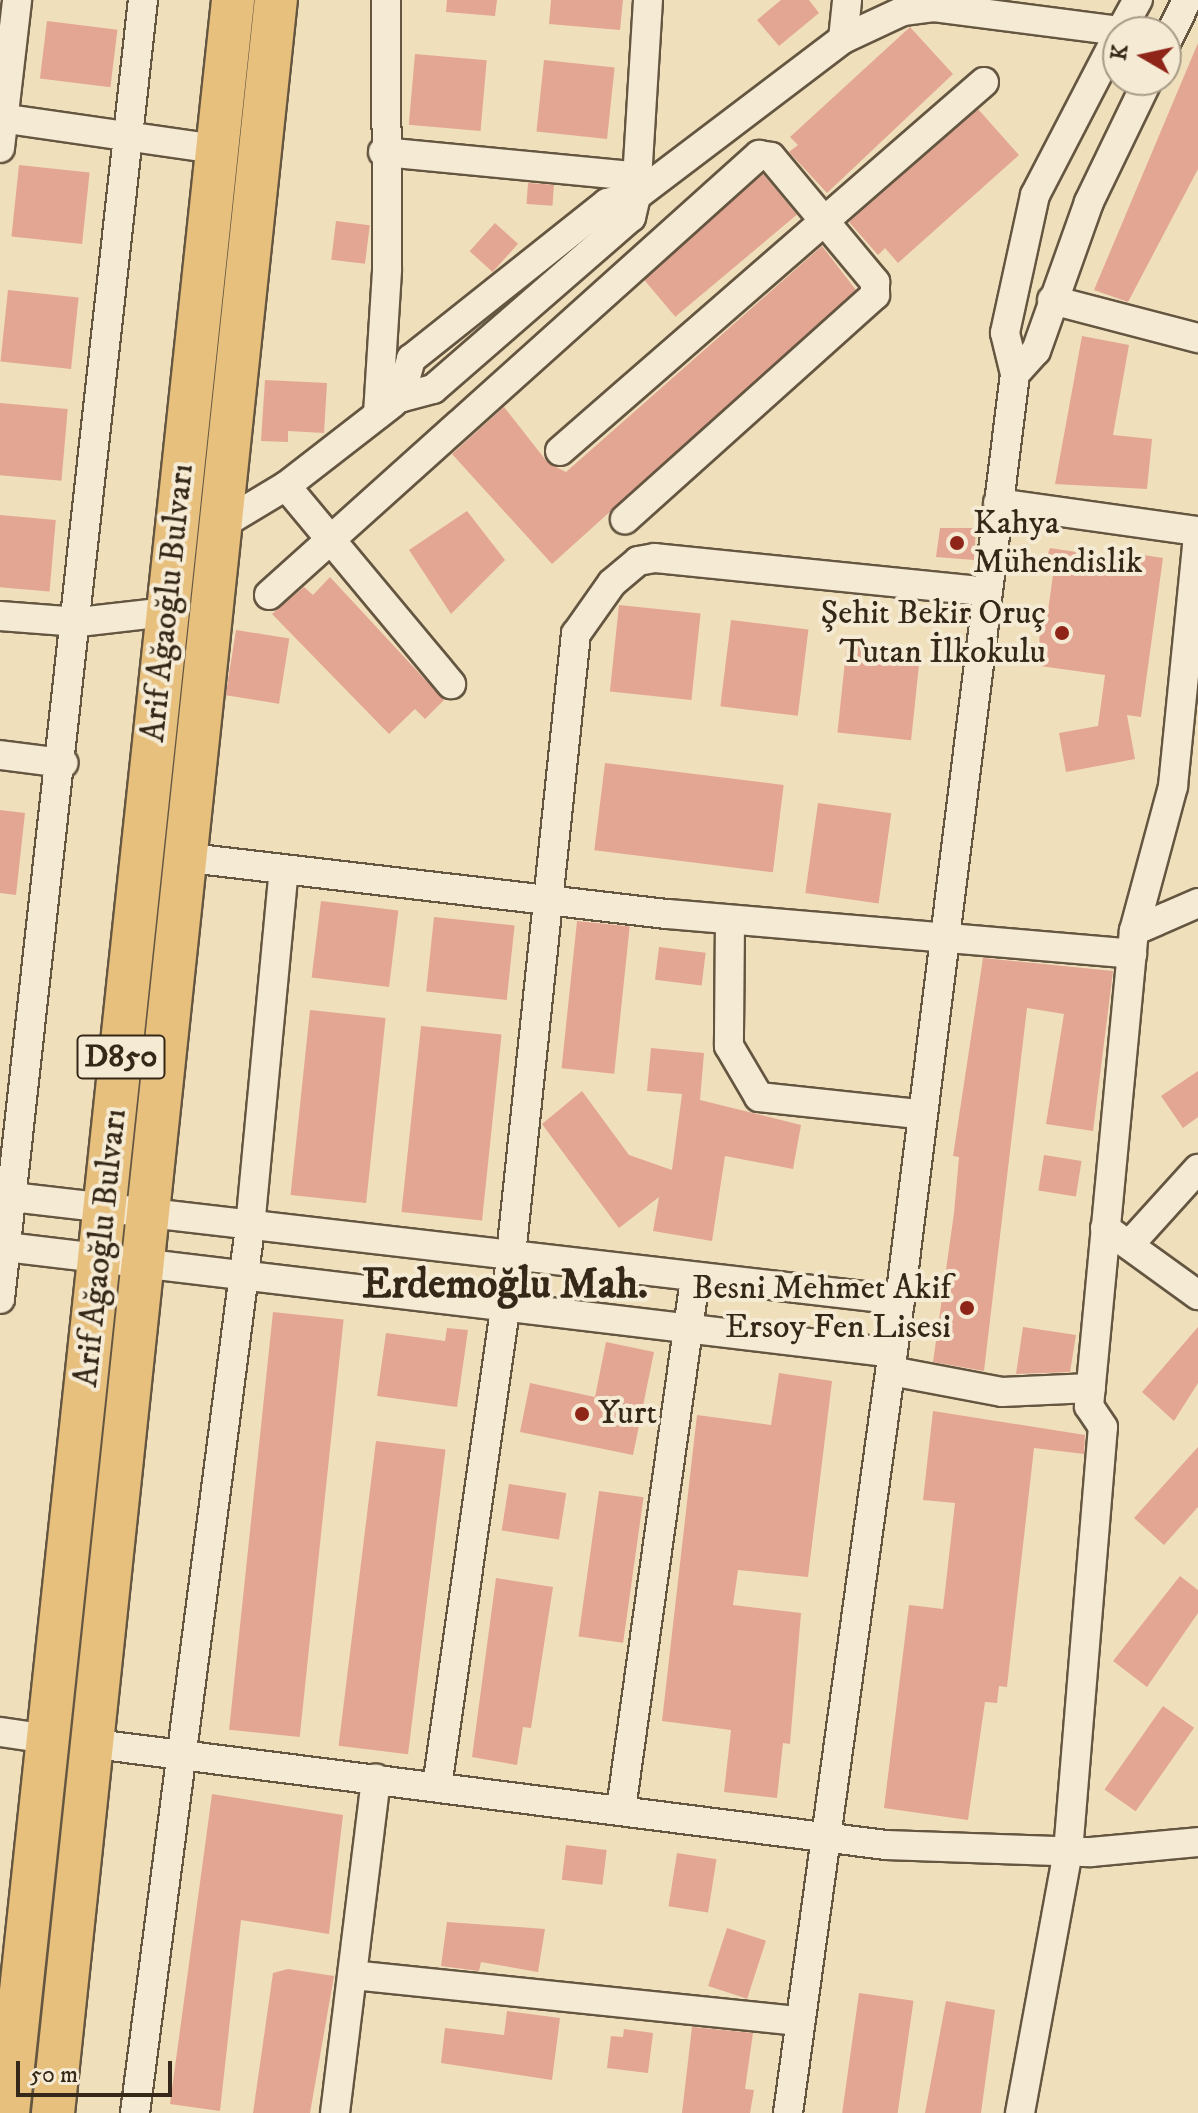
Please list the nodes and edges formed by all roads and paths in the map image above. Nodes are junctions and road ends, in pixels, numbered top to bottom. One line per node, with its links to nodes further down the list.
1 (17, 0): 13 (street)
2 (143, 0): 14 (street)
3 (233, 0): 16 (highway, Arif Ağaoğlu Bulvarı / D850)
4 (276, 0): 28 (highway, Arif Ağaoğlu Bulvarı / D850)
5 (386, 0): 17 (street)
6 (648, 0): 18 (street)
7 (847, 0): 9 (street)
8 (1102, 30): 9 (street)
9 (843, 39): 18 (street)
10 (1102, 65): 22 (street)
11 (984, 82): 19 (street)
12 (1141, 96): 20 (street)
13 (2, 118): 14 (street); 15 (street)
14 (128, 131): 16 (street); 36 (street)
15 (0, 148)
16 (215, 149): 34 (highway, Arif Ağaoğlu Bulvarı / D850)
17 (383, 152): 18 (street); 23 (street)
18 (635, 186): 23 (street)
19 (825, 220): 24 (street); 27 (street); 31 (street)
20 (1052, 300): 21 (street); 22 (street)
21 (1198, 338)
22 (1015, 374): 26 (street)
23 (389, 406): 25 (street)
24 (560, 451)
25 (286, 486): 28 (street); 31 (street)
26 (998, 503): 29 (street); 32 (street)
27 (625, 519)
28 (216, 528): 42 (highway, Arif Ağaoğlu Bulvarı / D850)
29 (1198, 531)
30 (1198, 537): 41 (street)
31 (330, 539): 33 (street); 37 (street)
32 (987, 592): 44 (street); 47 (street)
33 (269, 595)
34 (167, 612): 36 (street); 52 (highway, Arif Ağaoğlu Bulvarı / D850)
35 (0, 616): 36 (street)
36 (79, 622): 39 (street)
37 (451, 684)
38 (0, 755): 39 (street)
39 (63, 763): 51 (street)
40 (1198, 772): 41 (street)
41 (1173, 786): 48 (street)
42 (181, 857): 43 (street); 53 (highway, Arif Ağaoğlu Bulvarı / D850)
43 (284, 870): 44 (street); 54 (street)
44 (547, 901): 46 (street); 59 (street)
45 (1198, 903): 48 (street)
46 (730, 920): 47 (street); 49 (street)
47 (940, 939): 48 (street); 49 (street)
48 (1133, 942): 55 (street)
49 (918, 1114): 65 (street)
50 (1198, 1169): 57 (street)
51 (12, 1197): 52 (street); 56 (street)
52 (106, 1210): 53 (street); 58 (highway, Arif Ağaoğlu Bulvarı / D850)
53 (151, 1213): 54 (street); 60 (highway, Arif Ağaoğlu Bulvarı / D850)
54 (250, 1227): 59 (street); 61 (street)
55 (1105, 1228): 57 (street); 69 (street)
56 (4, 1242): 58 (street); 64 (street)
57 (1129, 1245): 63 (street)
58 (100, 1260): 60 (street); 71 (highway, Arif Ağaoğlu Bulvarı / D850)
59 (509, 1260): 62 (street); 66 (street)
60 (146, 1265): 61 (street); 72 (highway, Arif Ağaoğlu Bulvarı / D850)
61 (242, 1274): 66 (street); 73 (street)
62 (695, 1279): 65 (street); 67 (street)
63 (1198, 1295)
64 (0, 1299)
65 (900, 1300): 68 (street)
66 (506, 1303): 67 (street); 75 (street)
67 (689, 1327): 68 (street); 76 (street)
68 (892, 1362): 69 (street); 77 (street)
69 (1091, 1388): 79 (street)
70 (0, 1732): 71 (street)
71 (48, 1739): 82 (highway, Arif Ağaoğlu Bulvarı / D850)
72 (95, 1744): 73 (street); 83 (highway, Arif Ağaoğlu Bulvarı / D850)
73 (181, 1754): 74 (street); 84 (street)
74 (376, 1779): 75 (street); 80 (street)
75 (437, 1787): 76 (street)
76 (621, 1809): 77 (street)
77 (826, 1834): 79 (street); 81 (street)
78 (1198, 1842): 79 (street)
79 (1068, 1852): 87 (street)
80 (353, 1975): 81 (street); 85 (street)
81 (800, 2021): 86 (street)
82 (8, 2113)
83 (53, 2113)
84 (135, 2113)
85 (335, 2113)
86 (788, 2113)
87 (1020, 2113)

